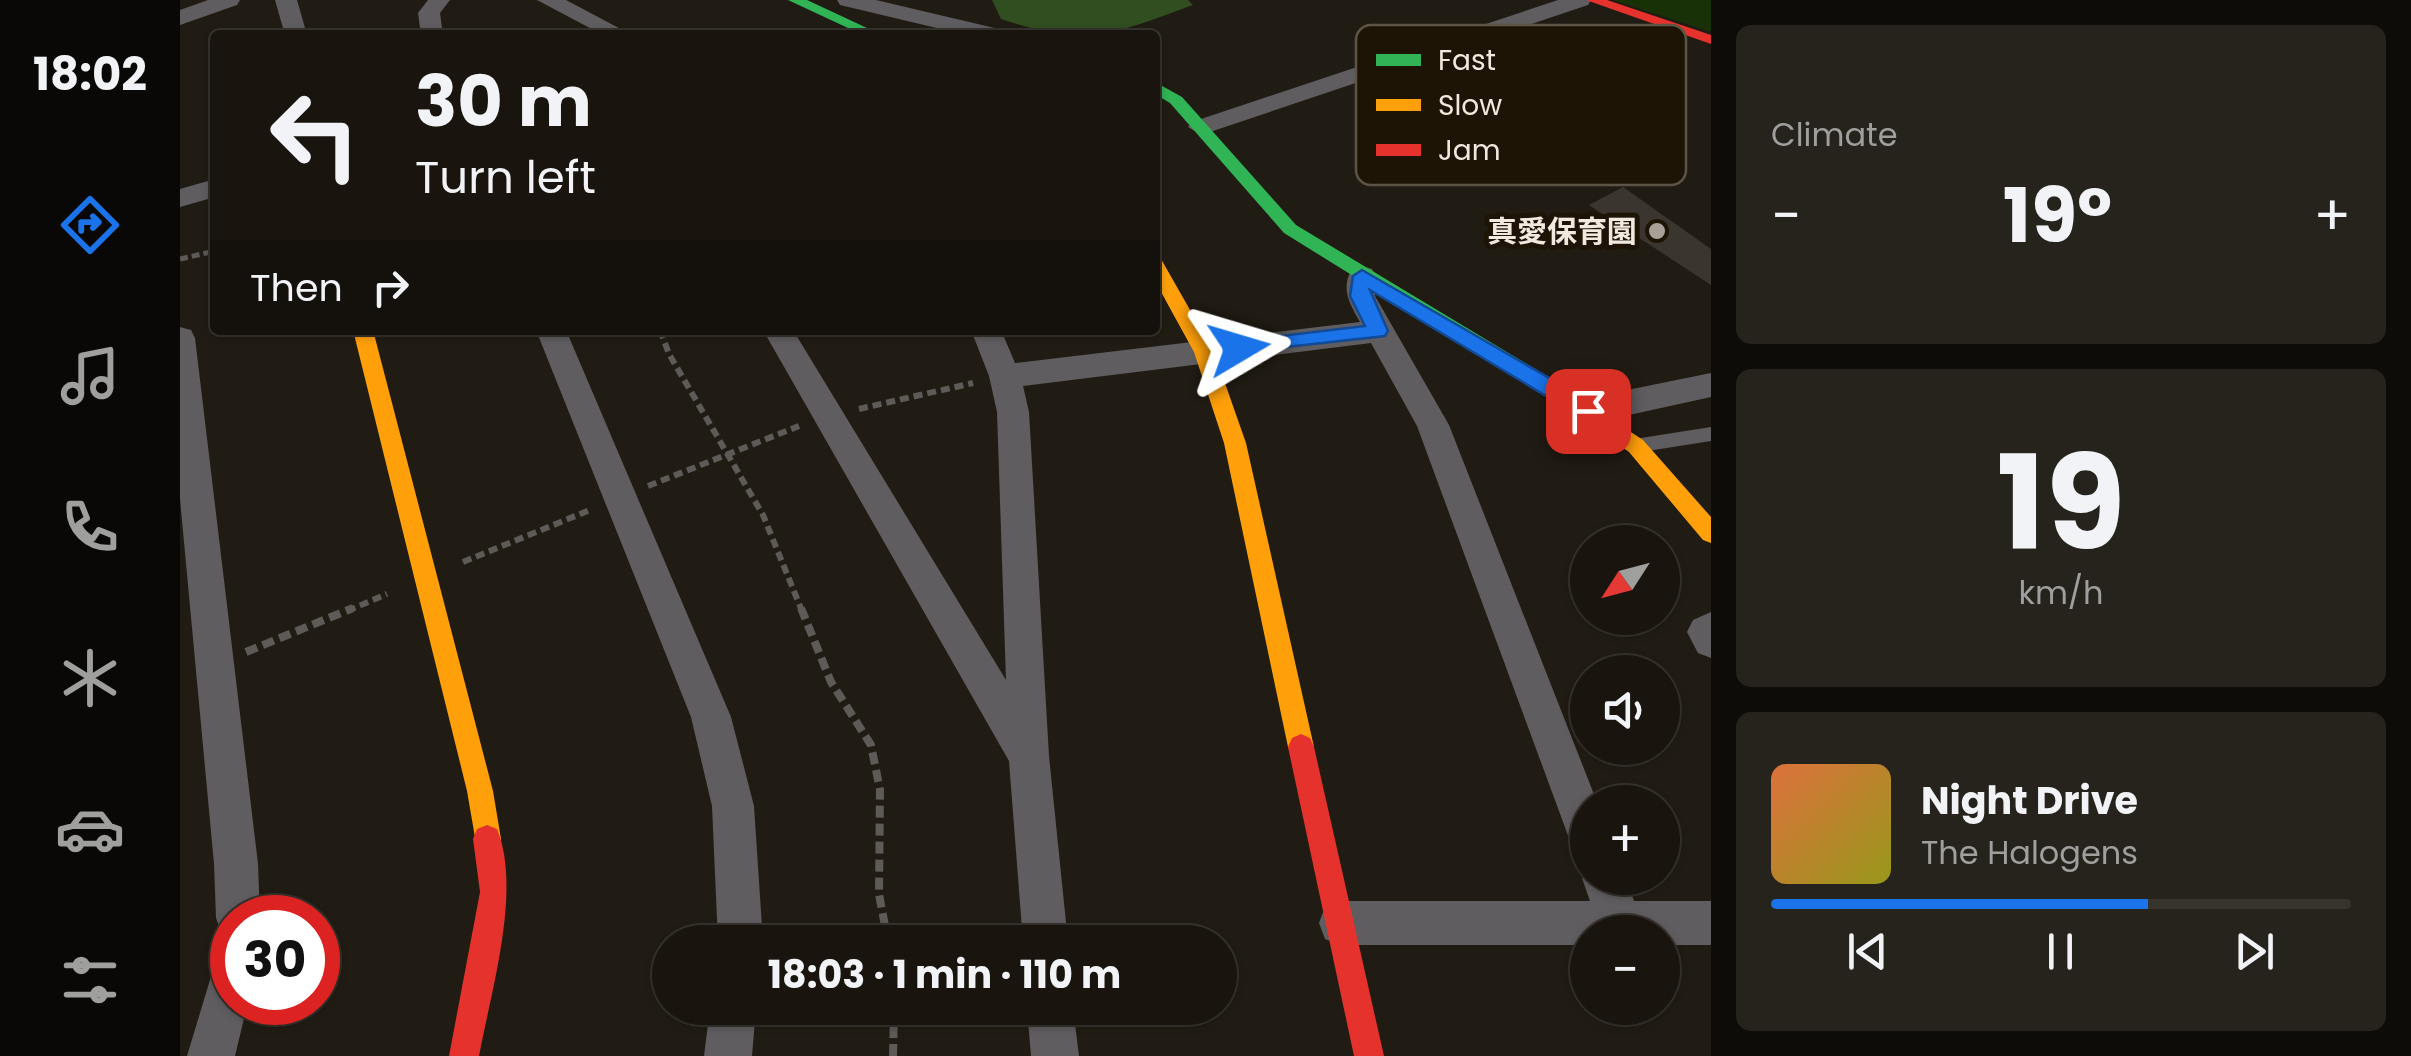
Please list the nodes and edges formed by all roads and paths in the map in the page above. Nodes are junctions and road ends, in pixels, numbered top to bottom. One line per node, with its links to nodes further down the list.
1 (229, 0): 9 (street)
2 (286, 0): 12 (street)
3 (439, 0): 13 (street)
4 (548, 0): 14 (street)
5 (848, 0): 16 (street)
6 (1580, 0): 10 (street)
7 (1593, 0): 11 (street)
8 (806, 1): 15 (street)
9 (180, 18)
10 (1506, 25)
11 (1667, 25)
12 (295, 30)
13 (431, 30)
14 (611, 30)
15 (864, 30)
16 (974, 30)
17 (1686, 32): 18 (street)
18 (1711, 40)
19 (1356, 76): 21 (street)
20 (1160, 89): 21 (street)
21 (1202, 128): 27 (street)
22 (210, 189): 23 (street)
23 (180, 198)
24 (210, 252): 25 (path)
25 (180, 259)
26 (1160, 273): 35 (street)
27 (1362, 276): 28 (street); 38 (street)
28 (1378, 331): 35 (street); 45 (street)
29 (364, 335): 59 (street)
30 (553, 335): 51 (street)
31 (662, 335): 52 (path)
32 (781, 335): 44 (street)
33 (988, 335): 36 (street)
34 (180, 338): 46 (street)
35 (1204, 352): 36 (street); 47 (street)
36 (1005, 376): 44 (street)
37 (1711, 385): 38 (street)
38 (1588, 411): 40 (street)
39 (1711, 434): 40 (lane)
40 (1636, 446): 41 (street)
41 (1711, 533)
42 (1711, 629): 43 (street)
43 (1711, 641)
44 (1029, 756): 53 (street)
45 (1570, 786)
46 (237, 895)
47 (1341, 923): 50 (street); 63 (street)
48 (1680, 923): 49 (street)
49 (1711, 923)
50 (1570, 924)
51 (740, 925)
52 (885, 925)
53 (1044, 925)
54 (219, 1025): 58 (street)
55 (732, 1025): 60 (street)
56 (894, 1025): 61 (path)
57 (1051, 1025): 62 (street)
58 (211, 1056)
59 (464, 1056)
60 (728, 1056)
61 (893, 1056)
62 (1054, 1056)
63 (1369, 1056)

